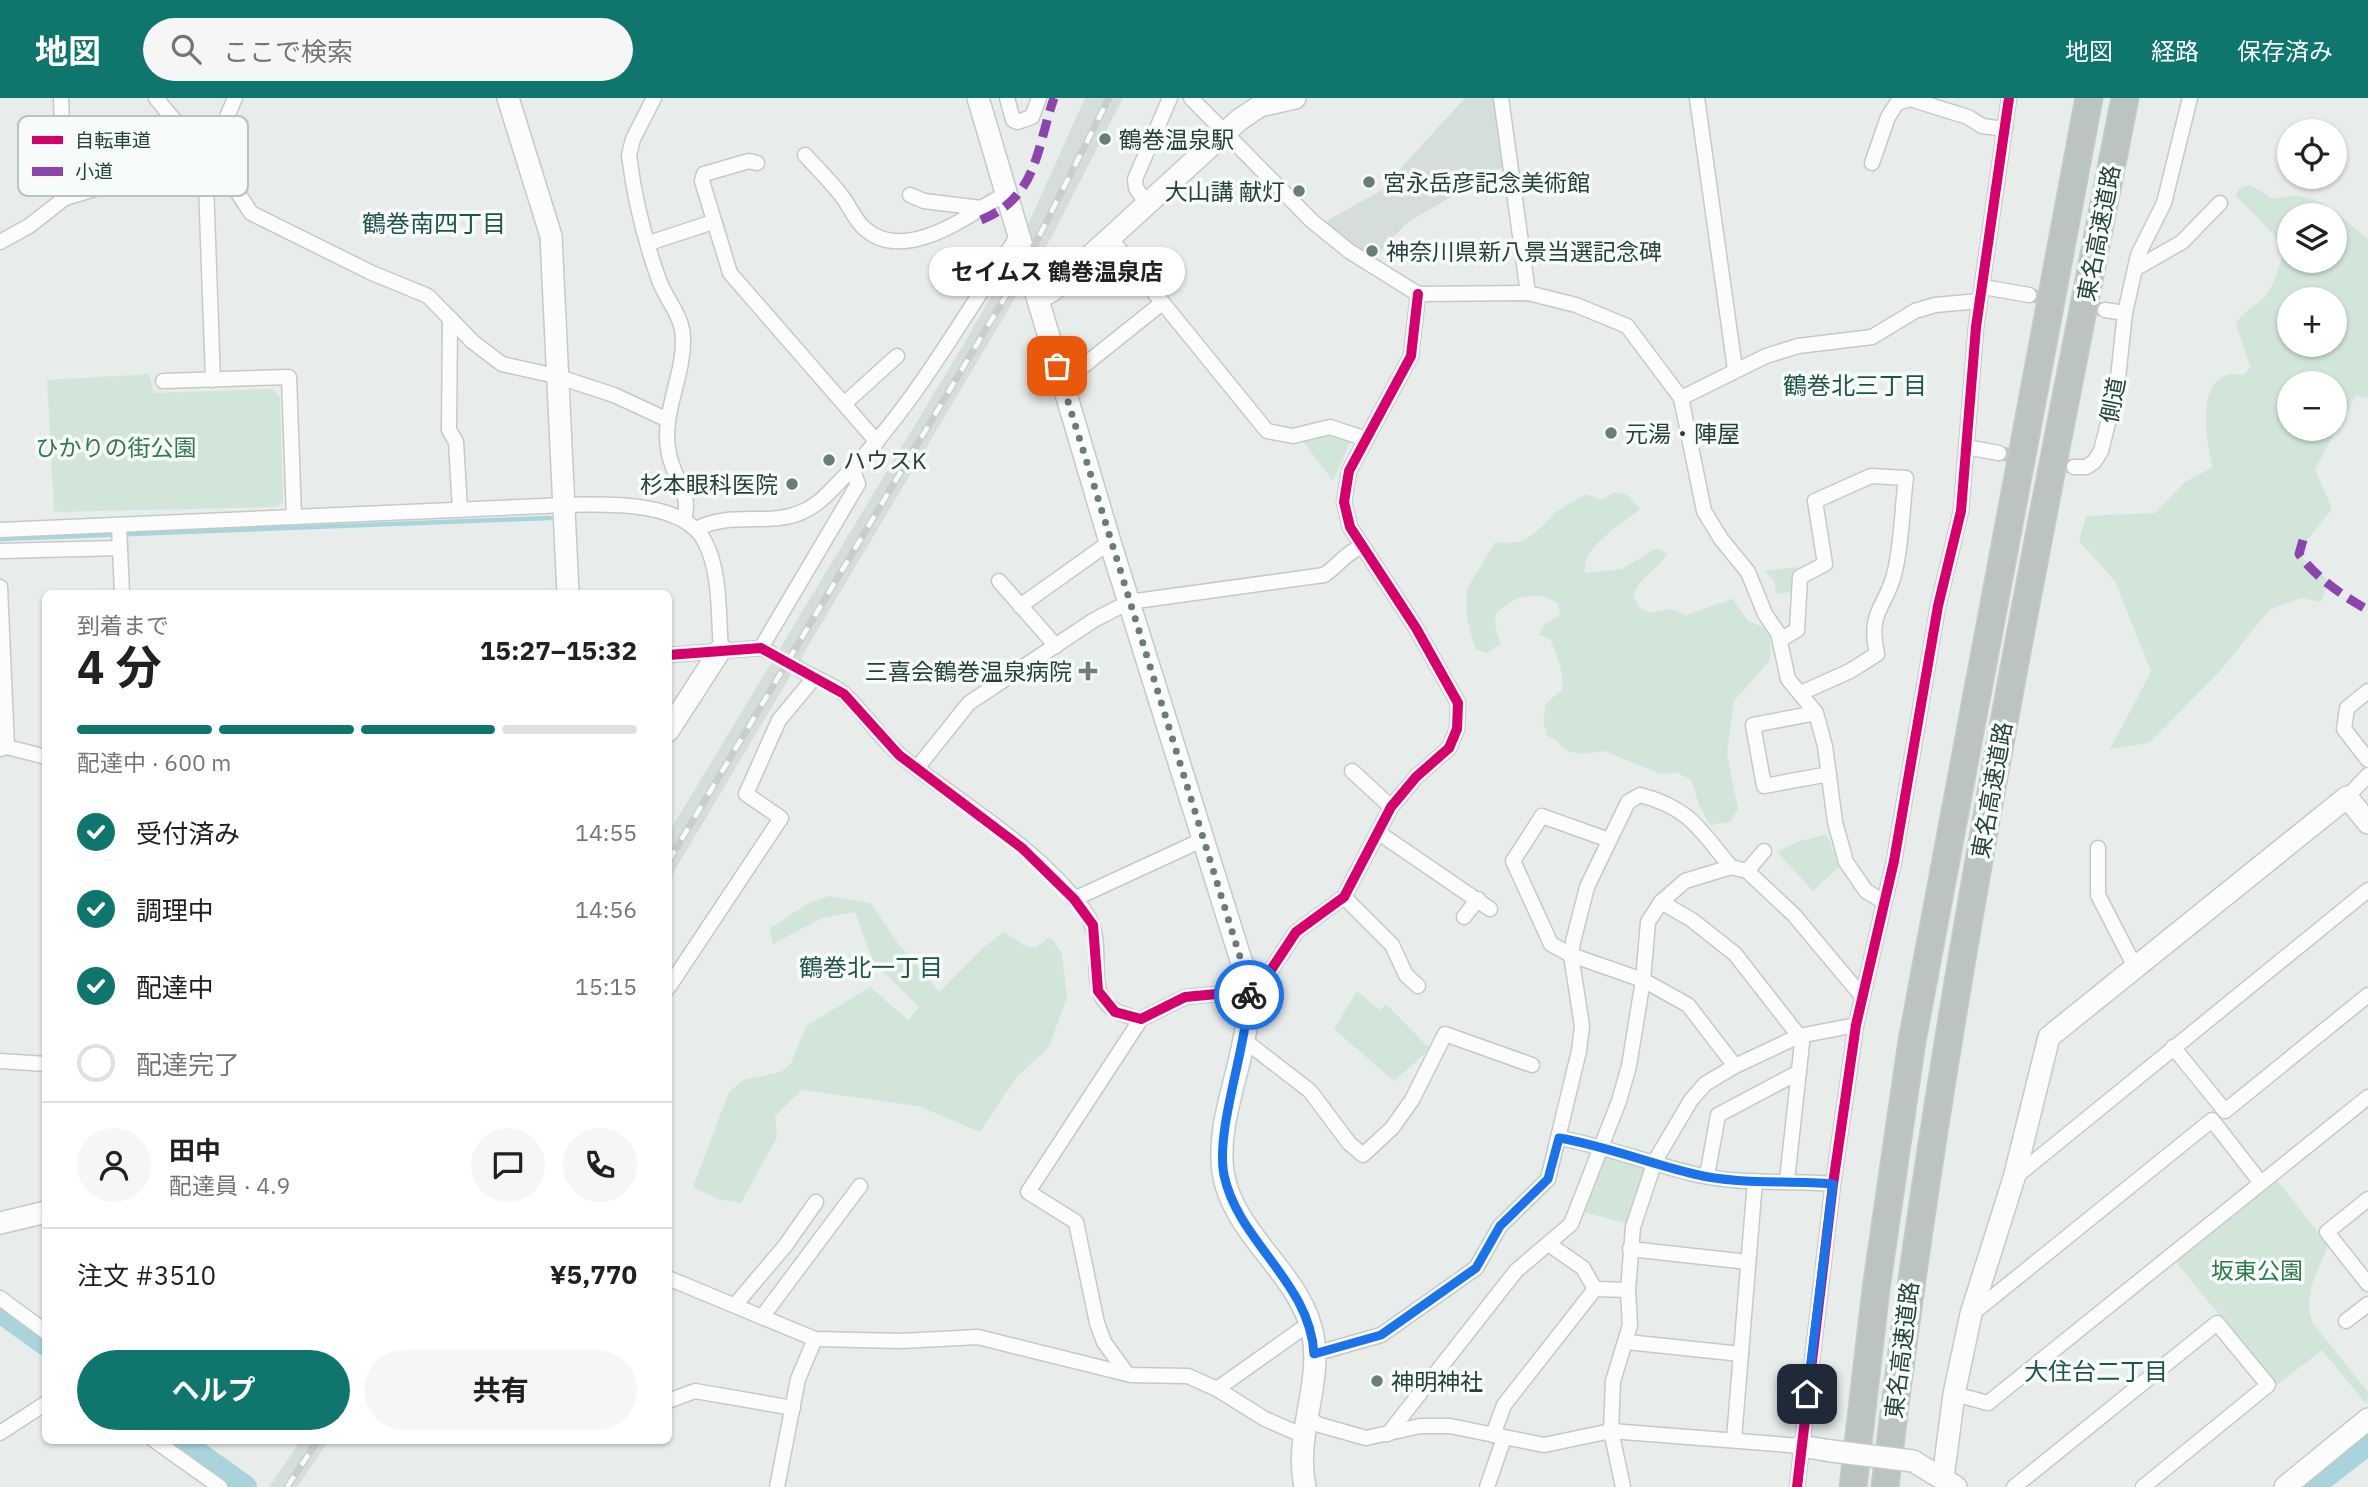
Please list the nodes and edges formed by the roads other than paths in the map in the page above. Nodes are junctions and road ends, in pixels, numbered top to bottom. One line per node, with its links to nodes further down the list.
1 (61, 98): 18 (street)
2 (156, 98): 19 (street)
3 (235, 98): 20 (street)
4 (508, 98): 53 (street)
5 (654, 98): 39 (street)
6 (978, 98): 26 (street)
7 (1007, 98): 8 (street)
8 (1040, 98)
9 (1170, 98): 33 (street)
10 (1191, 98): 22 (street)
11 (1295, 98): 22 (street)
12 (1501, 98): 42 (street)
13 (1697, 98): 52 (street)
14 (2009, 98): 21 (street)
15 (2089, 98): 190 (highway, 東名高速道路)
16 (2125, 98): 191 (highway, 東名高速道路)
17 (2190, 98): 40 (street, 側道)
18 (62, 116)
19 (171, 116)
20 (226, 116)
21 (2005, 129): 25 (street); 41 (street)
22 (1226, 132): 33 (street); 43 (street)
23 (805, 155): 34 (street)
24 (757, 163): 35 (street)
25 (1872, 163)
26 (1004, 194): 34 (street); 36 (street)
27 (910, 195): 34 (street)
28 (71, 196): 31 (street)
29 (210, 196): 54 (street)
30 (240, 196): 50 (street)
31 (65, 198): 38 (street)
32 (2220, 203): 40 (street)
33 (1147, 204): 37 (street)
34 (981, 208)
35 (713, 222): 39 (street); 58 (street)
36 (1018, 236): 45 (street); 61 (street)
37 (1110, 237): 45 (street); 47 (street)
38 (0, 242)
39 (649, 243): 59 (street)
40 (2135, 269): 49 (street, 側道)
41 (1983, 286): 44 (street); 46 (street)
42 (1528, 293): 43 (street); 57 (street)
43 (1418, 294): 60 (street)
44 (2029, 295)
45 (1038, 299): 56 (street)
46 (1979, 302): 52 (street); 62 (street)
47 (1162, 303): 56 (street); 60 (street)
48 (2105, 310): 49 (street)
49 (2124, 313): 64 (street, 側道)
50 (450, 318): 53 (street); 67 (street)
51 (897, 356): 58 (street)
52 (1735, 369): 57 (street)
53 (556, 376): 59 (street); 66 (street)
54 (213, 380): 55 (street); 68 (street)
55 (163, 381)
56 (1062, 383): 73 (street)
57 (1681, 398): 83 (street)
58 (844, 404): 61 (street)
59 (668, 420): 69 (street)
60 (1366, 439): 74 (street)
61 (877, 442): 65 (street)
62 (1966, 446): 63 (street); 114 (street)
63 (1999, 453)
64 (2074, 467)
65 (852, 468): 71 (street); 85 (street)
66 (564, 505): 67 (street); 69 (street); 80 (street)
67 (460, 510): 68 (street)
68 (294, 517): 70 (street)
69 (684, 519): 71 (street)
70 (119, 526): 72 (street); 75 (street)
71 (697, 529): 85 (street)
72 (0, 530)
73 (1110, 542): 81 (street); 82 (street)
74 (1363, 547): 81 (street); 101 (street)
75 (120, 548): 76 (street); 79 (street)
76 (0, 551)
77 (999, 581): 82 (street)
78 (0, 587): 93 (street)
79 (122, 590)
80 (568, 590)
81 (1129, 602): 84 (street); 104 (street)
82 (1020, 606): 84 (street)
83 (1780, 640): 90 (street); 90 (street)
84 (1056, 646): 96 (street)
85 (720, 649): 86 (street); 92 (street)
86 (672, 655)
87 (798, 668): 88 (street)
88 (814, 678): 96 (street); 119 (street)
89 (2368, 691): 95 (street)
90 (1801, 694): 91 (street)
91 (1816, 713): 98 (street); 98 (street)
92 (672, 726)
93 (4, 748): 94 (street)
94 (42, 756)
95 (2368, 760)
96 (917, 768): 112 (street)
97 (1352, 771): 101 (street)
98 (1829, 774): 114 (street)
99 (2368, 775): 100 (street)
100 (2347, 797): 102 (street); 117 (street)
101 (1391, 807): 103 (street)
102 (2368, 823)
103 (1379, 833): 111 (street); 115 (street)
104 (1202, 840): 112 (street); 121 (street)
105 (1609, 840): 108 (street); 116 (street); 116 (street)
106 (2098, 848): 117 (street)
107 (1765, 850): 109 (street)
108 (1731, 867): 109 (street); 113 (street)
109 (1747, 871): 122 (street)
110 (2368, 890): 128 (street)
111 (1344, 897): 120 (street); 121 (street)
112 (1074, 899): 124 (street)
113 (1661, 902): 118 (street); 126 (street)
114 (1884, 902): 122 (street)
115 (1464, 917)
116 (1571, 955): 118 (street); 135 (street)
117 (2135, 967): 139 (street)
118 (1643, 981): 132 (street); 136 (street)
119 (672, 982)
120 (1418, 986)
121 (1249, 991): 124 (street); 127 (street)
122 (1861, 995): 125 (street)
123 (2368, 995): 128 (street)
124 (1141, 1019): 168 (street)
125 (1856, 1025): 126 (street); 143 (street)
126 (1799, 1036): 132 (street); 133 (street)
127 (1244, 1040): 131 (street); 162 (street)
128 (2173, 1047): 139 (street)
129 (0, 1061): 130 (street)
130 (42, 1064)
131 (1532, 1065)
132 (1735, 1066): 137 (street)
133 (1798, 1072): 138 (street); 140 (street)
134 (2368, 1097): 142 (street)
135 (1559, 1138): 136 (street); 166 (street)
136 (1602, 1146): 137 (street); 149 (street)
137 (1655, 1161): 138 (street); 150 (street)
138 (1707, 1176): 141 (street)
139 (2014, 1178): 159 (street)
140 (1787, 1180): 141 (street); 143 (street)
141 (1755, 1181): 151 (street)
142 (2262, 1183): 159 (street); 170 (street)
143 (1833, 1184): 182 (street)
144 (860, 1186): 160 (street)
145 (2368, 1199): 153 (street)
146 (816, 1202): 158 (street)
147 (42, 1213): 148 (street)
148 (0, 1223)
149 (1550, 1245): 154 (street); 178 (street)
150 (1630, 1250): 151 (street); 155 (street)
151 (1748, 1262): 167 (street)
152 (672, 1280): 158 (street)
153 (2368, 1284)
154 (1595, 1289): 155 (street); 179 (street)
155 (1628, 1290): 165 (street)
156 (0, 1298): 163 (street)
157 (2368, 1304): 161 (street)
158 (736, 1305): 160 (street)
159 (1971, 1314): 170 (street)
160 (762, 1317): 164 (street)
161 (2346, 1321)
162 (1310, 1323): 166 (street); 169 (street)
163 (42, 1329)
164 (815, 1339): 168 (street); 173 (street)
165 (1627, 1342): 167 (street); 176 (street)
166 (1314, 1354): 175 (street)
167 (1741, 1354): 180 (street)
168 (1125, 1371): 169 (street)
169 (1217, 1389): 175 (street)
170 (1954, 1394): 183 (street)
171 (672, 1400): 173 (street)
172 (42, 1407): 177 (street)
173 (793, 1408): 185 (street)
174 (2368, 1419): 194 (street)
175 (1303, 1426): 178 (street); 186 (street)
176 (1611, 1431): 179 (street); 180 (street); 188 (street)
177 (0, 1433)
178 (1388, 1434): 179 (street)
179 (1499, 1437): 187 (street)
180 (1734, 1439): 182 (street)
181 (160, 1444): 184 (street)
182 (1801, 1446): 183 (street, bridge); 189 (street)
183 (1949, 1482)
184 (220, 1487)
185 (777, 1487)
186 (1305, 1487)
187 (1488, 1487)
188 (1623, 1487)
189 (1797, 1487)
190 (1853, 1487)
191 (1885, 1487)
192 (2014, 1487): 193 (street)
193 (2143, 1487)
194 (2285, 1487)

